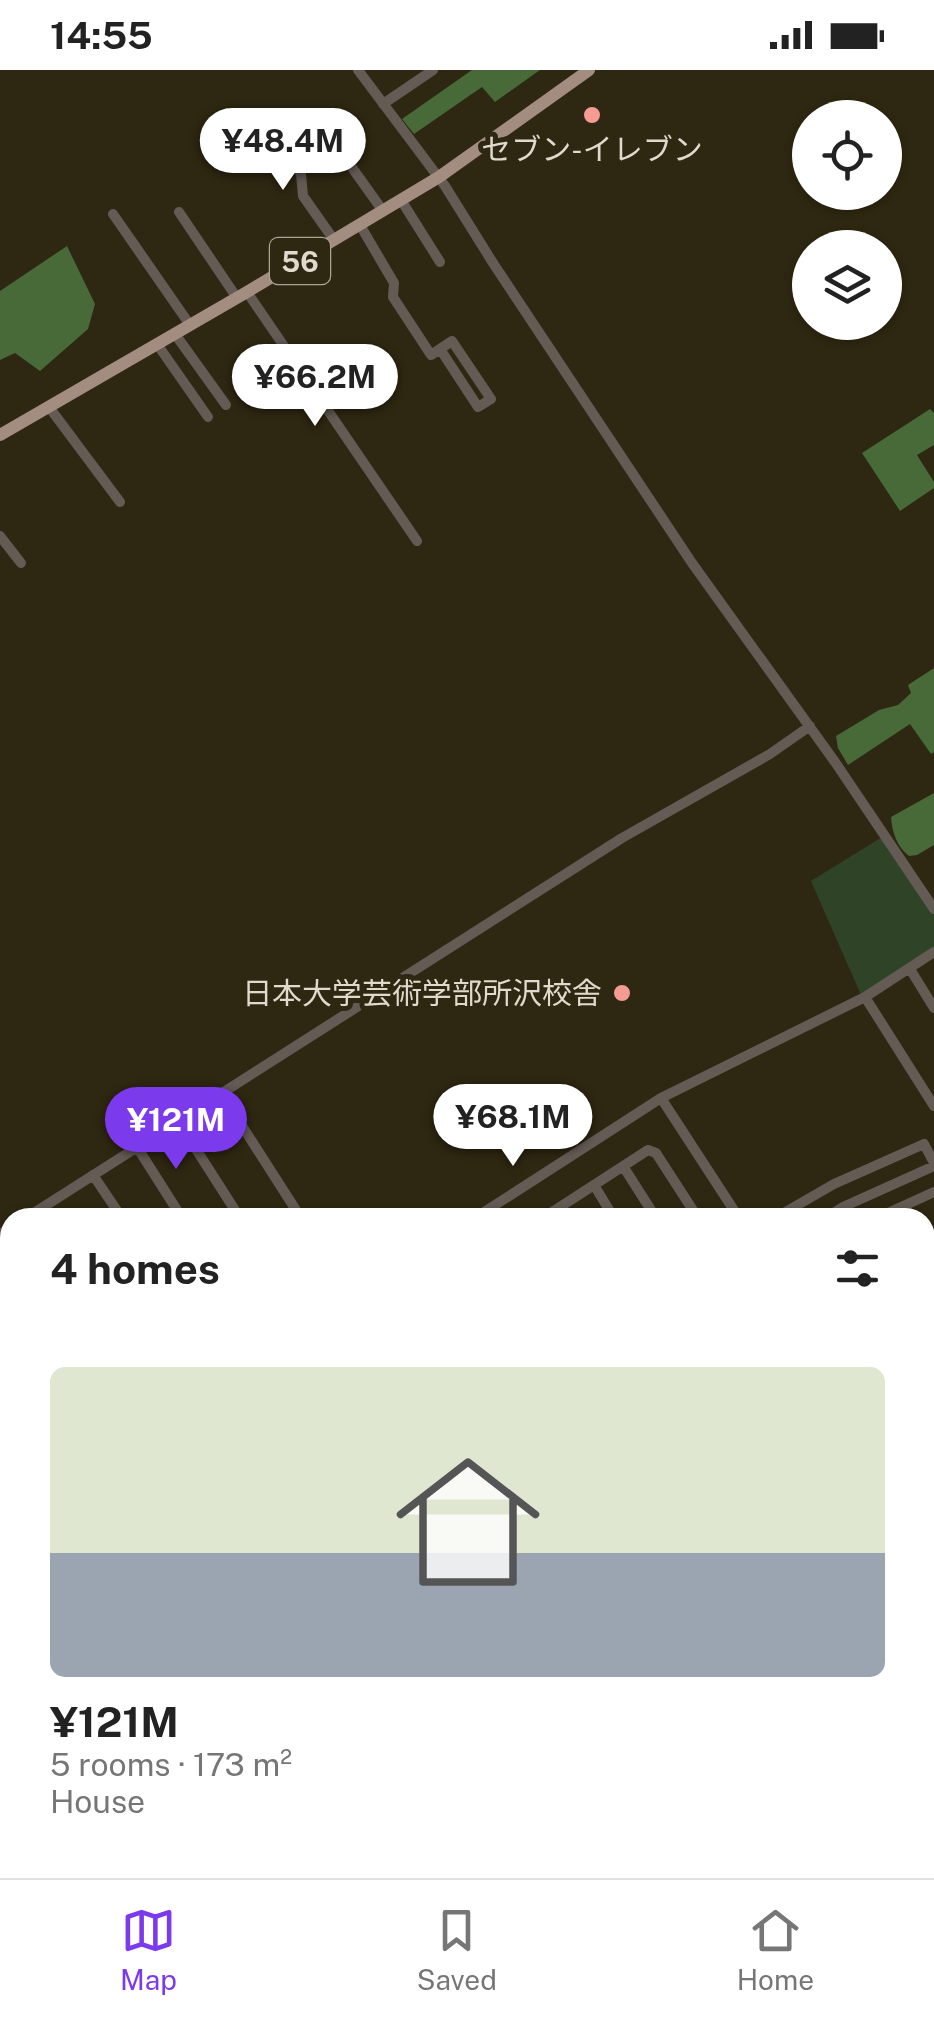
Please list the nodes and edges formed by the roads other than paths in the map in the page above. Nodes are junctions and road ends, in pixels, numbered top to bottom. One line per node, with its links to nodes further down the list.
1 (358, 70): 4 (street)
2 (433, 70): 4 (street)
3 (589, 70): 7 (main road, 56)
4 (383, 104): 7 (street)
5 (264, 122): 13 (street)
6 (338, 148): 9 (street)
7 (439, 178): 8 (main road, 56); 28 (street)
8 (401, 200): 9 (main road, 56); 14 (street)
9 (383, 211): 12 (main road, 56)
10 (180, 212): 15 (street)
11 (113, 214): 16 (street)
12 (360, 225): 13 (main road, 56); 19 (street)
13 (334, 240): 15 (main road, 56)
14 (440, 262)
15 (242, 295): 16 (main road, 56); 26 (street)
16 (190, 325): 17 (main road, 56)
17 (175, 334): 18 (main road, 56); 20 (street)
18 (158, 344): 21 (main road, 56); 22 (street)
19 (440, 348): 19 (street)
20 (226, 406)
21 (49, 407): 23 (main road, 56); 24 (street)
22 (208, 417)
23 (0, 435)
24 (120, 502)
25 (0, 536): 27 (street)
26 (417, 541)
27 (21, 564)
28 (810, 726): 29 (street); 34 (street)
29 (934, 910)
30 (934, 952): 31 (street)
31 (910, 970): 32 (street); 33 (street)
32 (865, 997): 35 (street); 36 (street)
33 (934, 1008)
34 (221, 1093): 37 (street); 48 (street)
35 (661, 1098): 49 (street); 54 (street)
36 (933, 1103)
37 (178, 1121): 38 (street); 47 (street)
38 (136, 1147): 41 (street); 46 (street)
39 (934, 1165): 55 (street); 56 (street)
40 (624, 1166): 42 (street); 52 (street); 53 (street)
41 (93, 1174): 44 (street); 45 (street)
42 (594, 1186): 50 (street); 51 (street)
43 (934, 1192): 57 (street)
44 (41, 1208)
45 (115, 1208)
46 (176, 1208)
47 (234, 1208)
48 (295, 1208)
49 (490, 1208)
50 (560, 1208)
51 (608, 1208)
52 (650, 1208)
53 (692, 1208)
54 (732, 1208)
55 (792, 1208)
56 (841, 1208)
57 (900, 1208)

